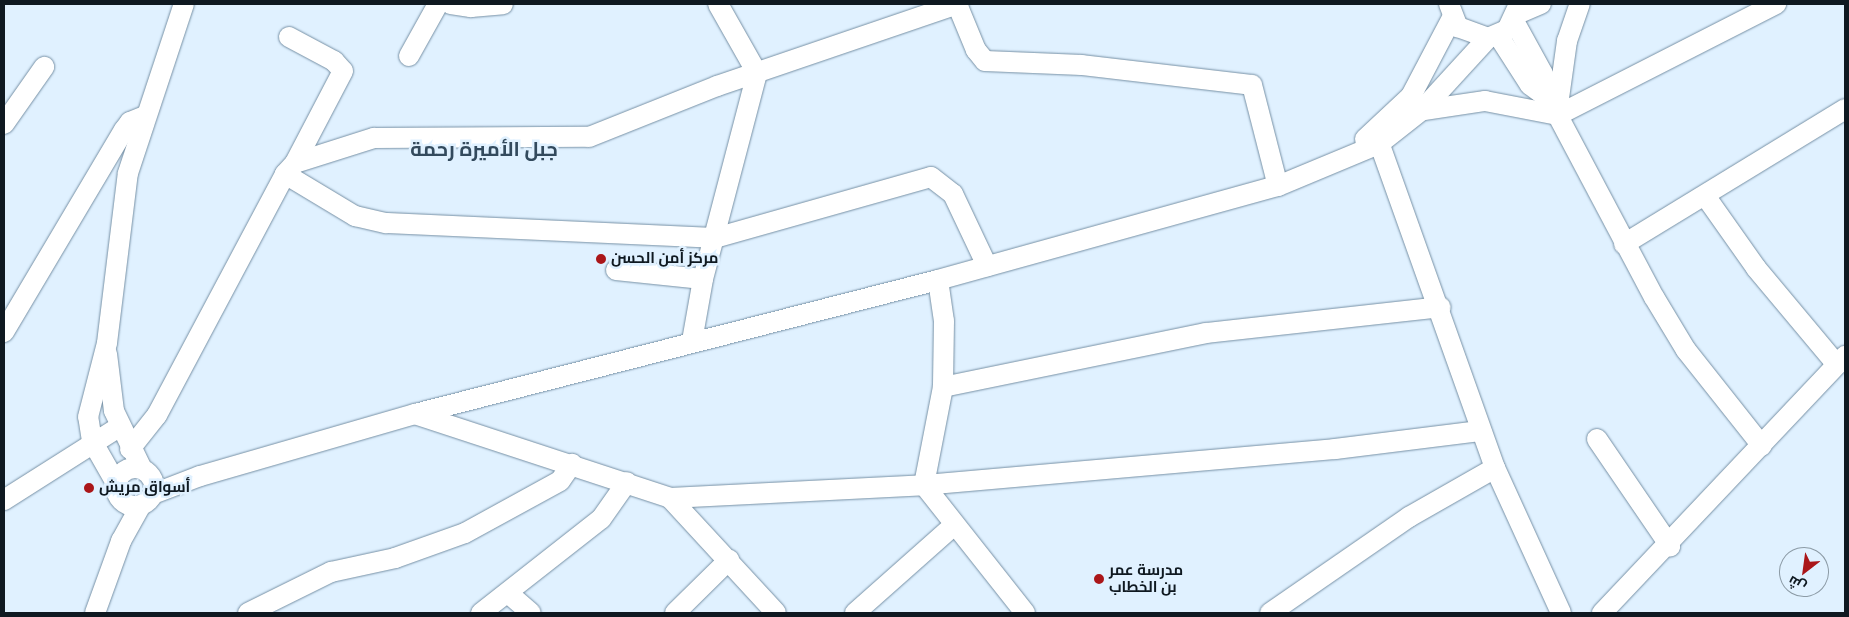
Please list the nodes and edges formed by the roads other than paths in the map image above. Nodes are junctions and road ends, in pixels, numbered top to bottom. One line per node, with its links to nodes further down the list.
1 (184, 4): 20 (street)
2 (438, 4): 14 (street)
3 (451, 4): 4 (street)
4 (503, 4)
5 (718, 4): 16 (street)
6 (958, 4): 16 (street); 24 (street)
7 (1541, 4): 11 (street)
8 (1580, 4): 17 (street)
9 (1776, 4): 17 (street)
10 (1449, 8): 13 (street); 22 (street)
11 (1517, 13): 13 (street); 17 (street)
12 (289, 37): 23 (street)
13 (1493, 37): 17 (street); 19 (street)
14 (409, 56)
15 (44, 67): 21 (street)
16 (757, 73): 23 (street); 26 (street)
17 (1553, 107): 19 (street); 27 (street)
18 (1845, 109): 25 (street)
19 (1422, 110): 22 (street)
20 (145, 116): 33 (street); 35 (street)
21 (4, 124)
22 (1377, 138): 24 (street); 32 (street)
23 (290, 169): 26 (street); 44 (street)
24 (1278, 186): 28 (street)
25 (1706, 197): 27 (street); 36 (street)
26 (715, 238): 28 (street); 30 (street)
27 (1624, 244): 43 (street)
28 (987, 266): 31 (street)
29 (616, 270): 30 (street)
30 (703, 279): 34 (street)
31 (938, 280): 34 (street); 37 (street)
32 (1441, 307): 37 (street); 40 (street)
33 (4, 332)
34 (692, 341): 38 (street)
35 (106, 343): 39 (street); 42 (street)
36 (1841, 361): 43 (street)
37 (943, 387): 49 (street)
38 (415, 414): 45 (street); 50 (street)
39 (119, 427): 42 (street); 44 (street)
40 (1480, 431): 46 (street); 49 (street)
41 (1597, 439): 54 (street)
42 (92, 441): 48 (street); 52 (street)
43 (1762, 446): 54 (street)
44 (130, 449): 50 (street)
45 (572, 464): 47 (street); 58 (street)
46 (1496, 468): 65 (street); 66 (street)
47 (627, 482): 51 (street); 56 (street)
48 (116, 483): 50 (street); 50 (street)
49 (924, 485): 51 (street); 53 (street)
50 (142, 489): 57 (street)
51 (670, 498): 55 (street)
52 (4, 500)
53 (952, 527): 63 (street); 64 (street)
54 (1670, 546): 67 (street)
55 (729, 560): 61 (street); 62 (street)
56 (508, 593): 59 (street); 60 (street)
57 (95, 613)
58 (248, 613)
59 (481, 613)
60 (531, 613)
61 (675, 613)
62 (776, 613)
63 (854, 613)
64 (1025, 613)
65 (1270, 613)
66 (1561, 613)
67 (1602, 613)

